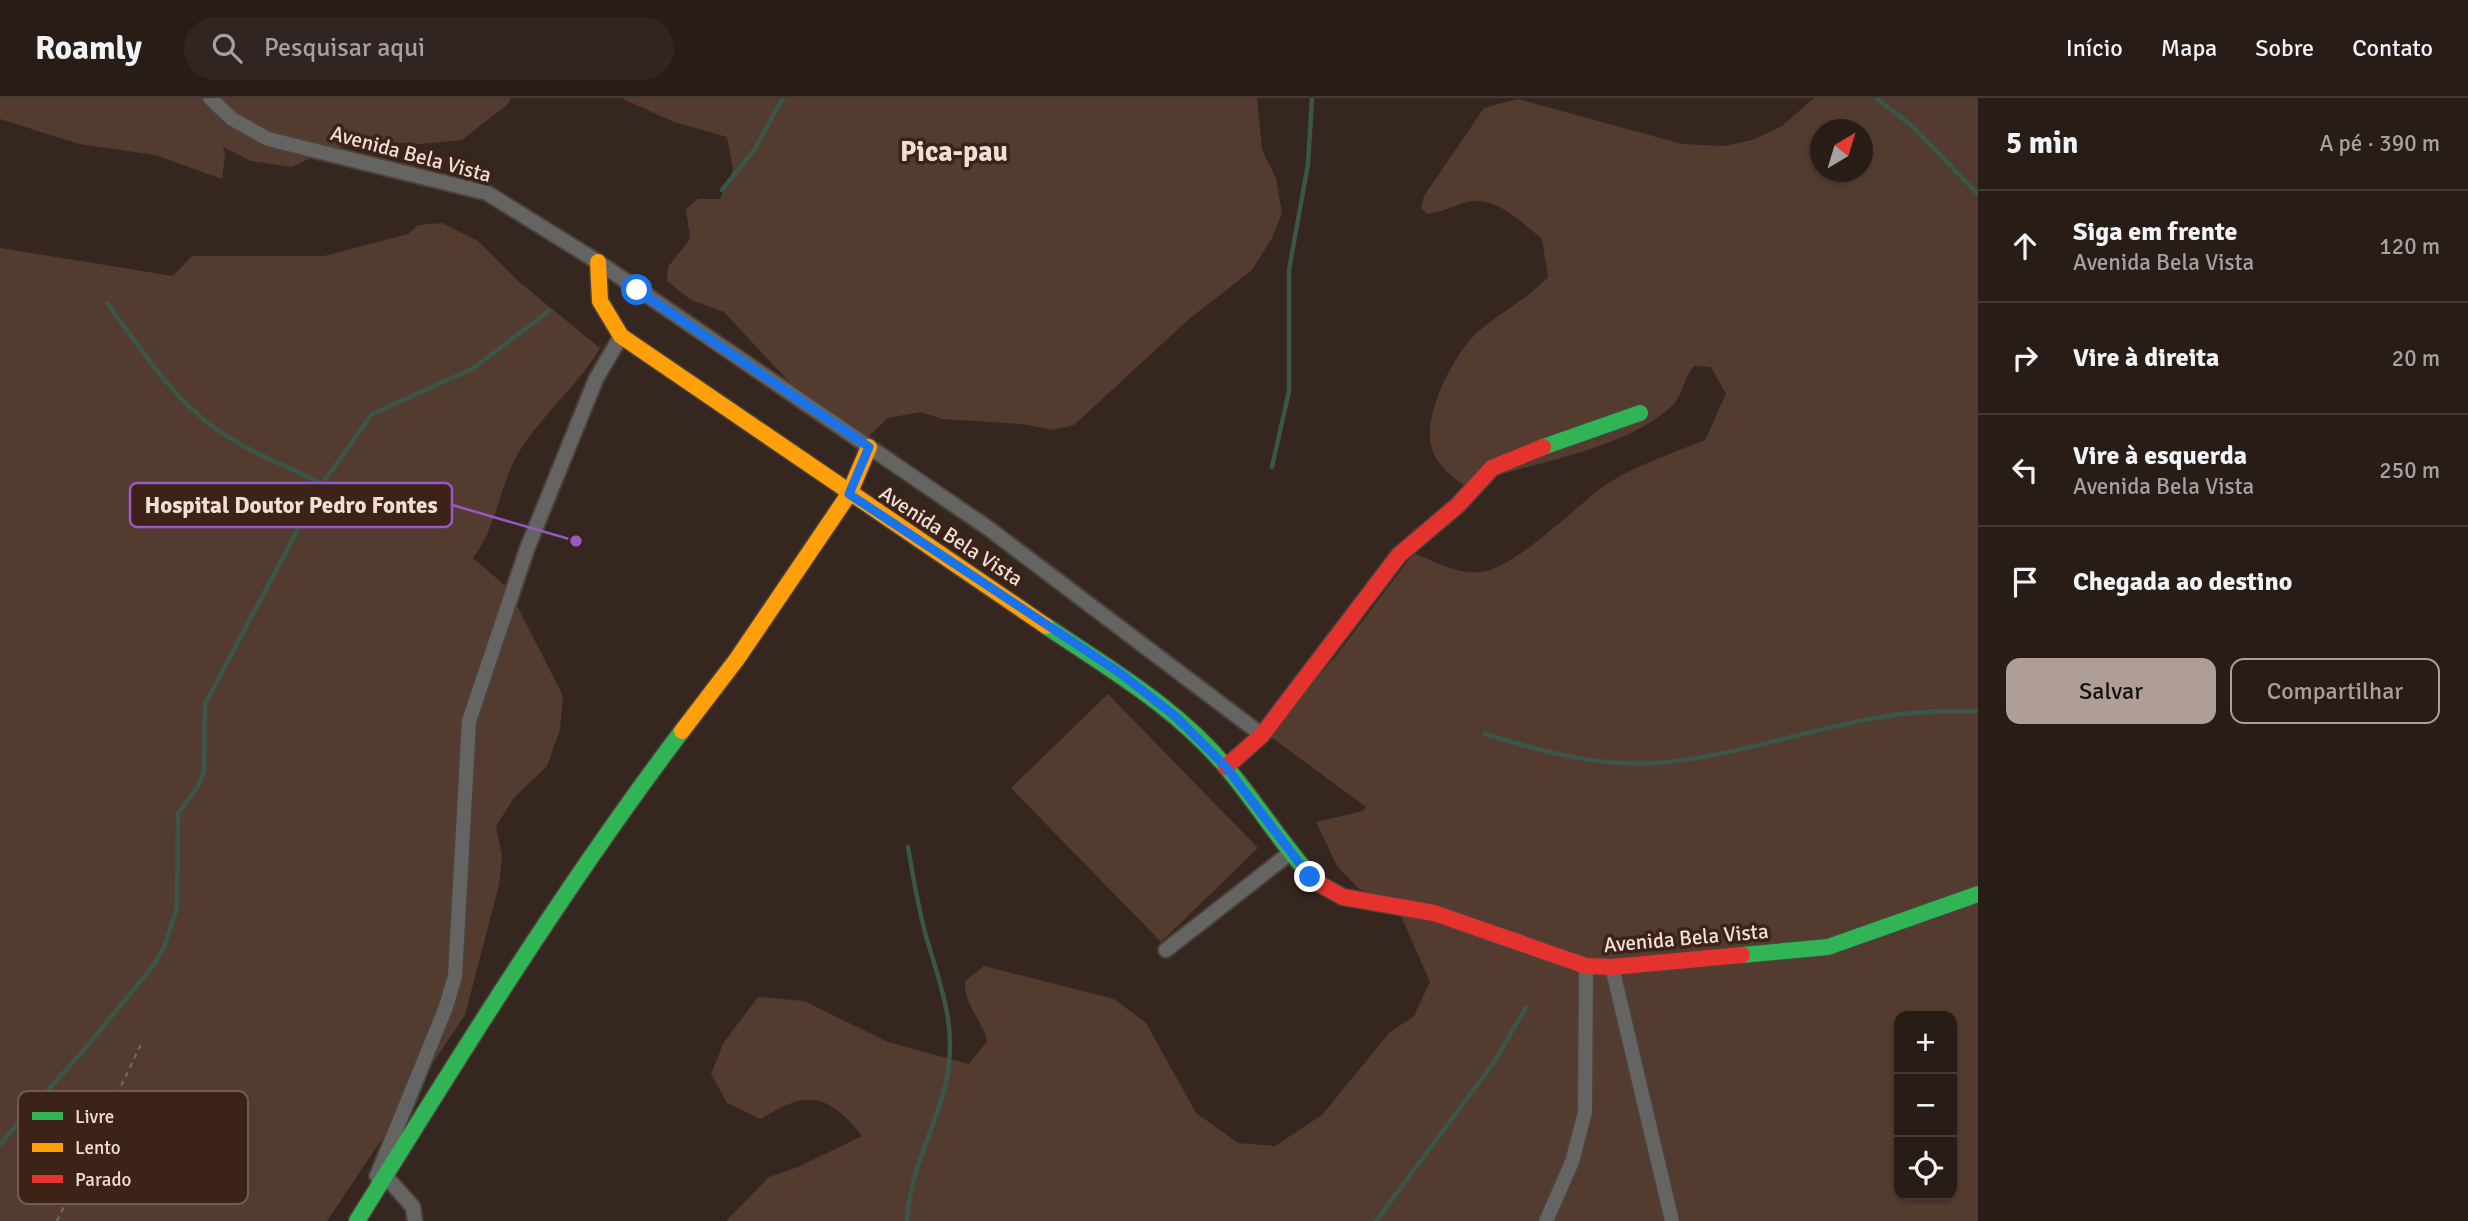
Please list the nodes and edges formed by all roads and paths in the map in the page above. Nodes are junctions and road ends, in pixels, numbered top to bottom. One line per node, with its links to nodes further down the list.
1 (210, 98): 2 (street, Avenida Bela Vista)
2 (598, 262): 3 (street, Avenida Bela Vista); 5 (street, Avenida Bela Vista)
3 (621, 336): 6 (street, Avenida Bela Vista); 16 (street)
4 (1640, 413): 7 (street)
5 (869, 447): 6 (street); 7 (street, Avenida Bela Vista)
6 (849, 494): 8 (street, Avenida Bela Vista); 16 (street)
7 (1262, 735): 8 (street)
8 (1226, 767): 9 (street, Avenida Bela Vista)
9 (1290, 852): 11 (street); 12 (street, Avenida Bela Vista)
10 (1978, 894): 13 (street, Avenida Bela Vista)
11 (1166, 950)
12 (1586, 966): 13 (street, Avenida Bela Vista); 21 (street)
13 (1612, 967): 22 (street)
14 (141, 1044): 15 (path)
15 (119, 1091)
16 (383, 1172): 19 (street); 20 (street)
17 (65, 1204): 18 (path)
18 (57, 1221)
19 (358, 1221)
20 (415, 1221)
21 (1546, 1221)
22 (1672, 1221)

